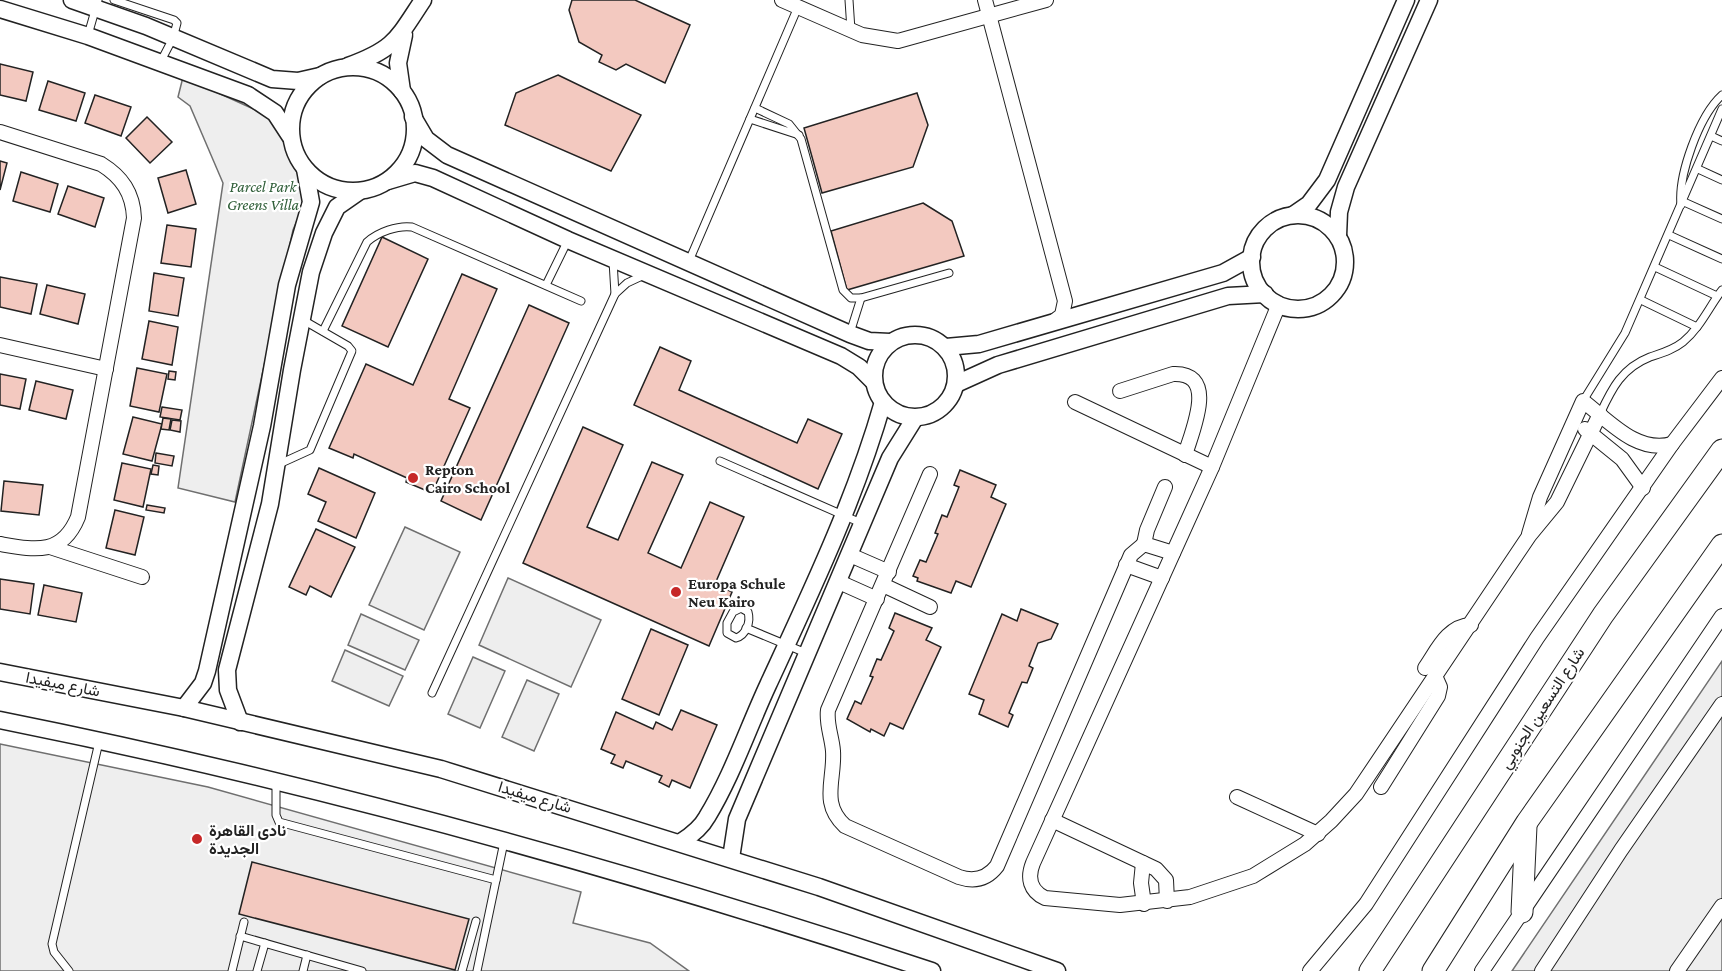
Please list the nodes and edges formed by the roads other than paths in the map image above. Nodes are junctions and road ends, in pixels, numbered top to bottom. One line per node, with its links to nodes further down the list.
1 (72, 0): 10 (street)
2 (114, 0): 17 (lane)
3 (423, 0): 14 (street)
4 (783, 0): 11 (street)
5 (849, 0): 15 (lane)
6 (985, 0): 13 (street)
7 (1046, 0): 13 (street)
8 (1406, 0): 38 (street)
9 (1429, 0): 41 (street)
10 (97, 4): 16 (lane); 17 (street)
11 (798, 7): 15 (street); 23 (lane)
12 (0, 9): 16 (street)
13 (990, 17): 15 (street); 59 (street)
14 (408, 25): 19 (street); 21 (street)
15 (851, 30)
16 (88, 36): 18 (street)
17 (173, 38): 18 (lane); 20 (street)
18 (161, 61): 30 (street)
19 (340, 68): 20 (street); 21 (street)
20 (321, 76): 30 (street)
21 (403, 94): 25 (street)
22 (1722, 95): 37 (lane)
23 (755, 108): 26 (lane); 28 (lane)
24 (1722, 110): 29 (lane)
25 (413, 117): 35 (street); 46 (street)
26 (750, 119): 28 (lane); 46 (lane)
27 (0, 132): 67 (street)
28 (799, 135): 54 (lane)
29 (1712, 136): 31 (lane); 32 (lane)
30 (291, 139): 33 (street)
31 (1722, 141)
32 (1698, 168): 34 (lane); 37 (lane)
33 (305, 169): 36 (street); 89 (street)
34 (1722, 180)
35 (388, 181): 36 (street); 42 (street)
36 (360, 191): 58 (street)
37 (1682, 205): 39 (lane); 40 (lane)
38 (1293, 215): 41 (street); 43 (street)
39 (1722, 219)
40 (1669, 235): 45 (lane); 47 (lane)
41 (1338, 236): 57 (street)
42 (567, 240): 44 (street); 50 (lane)
43 (1252, 257): 53 (street); 59 (street)
44 (613, 259): 49 (street); 52 (lane)
45 (1722, 259)
46 (687, 264): 62 (street)
47 (1655, 267): 51 (lane); 55 (lane)
48 (949, 273): 54 (lane)
49 (648, 274): 52 (lane); 69 (street)
50 (546, 285): 56 (lane); 61 (lane)
51 (1720, 293): 60 (lane)
52 (615, 294): 114 (lane)
53 (1265, 294): 57 (street); 64 (street)
54 (861, 298): 62 (lane)
55 (1641, 300): 60 (lane); 72 (lane)
56 (581, 301)
57 (1279, 304): 84 (street)
58 (301, 319): 61 (lane); 83 (street)
59 (1059, 321): 64 (street); 66 (street)
60 (1697, 327): 75 (lane)
61 (323, 332): 83 (lane)
62 (850, 334): 63 (street)
63 (890, 342): 66 (street); 69 (street)
64 (1072, 344): 70 (street)
65 (0, 345): 67 (street)
66 (946, 347): 70 (street)
67 (106, 369): 96 (street)
68 (1722, 378): 79 (street)
69 (874, 382): 73 (street)
70 (956, 384): 76 (street)
71 (1120, 391): 81 (street)
72 (1583, 401): 75 (street); 77 (street)
73 (883, 402): 76 (street); 88 (street)
74 (1075, 402): 81 (street)
75 (1600, 414): 78 (street); 79 (street)
76 (915, 418): 90 (street)
77 (1574, 421): 78 (street); 92 (street)
78 (1591, 433): 87 (street); 92 (street)
79 (1672, 444): 87 (street)
80 (1722, 450): 145 (main road, شارع التسعين الجنوبي)
81 (1185, 455): 84 (street)
82 (720, 461): 88 (lane)
83 (277, 465): 91 (street)
84 (1212, 467): 97 (street)
85 (930, 474): 101 (street)
86 (1165, 487): 94 (street)
87 (1643, 488): 155 (street)
88 (844, 515): 90 (lane); 109 (street)
89 (242, 523): 91 (street); 116 (street)
90 (863, 524): 98 (street)
91 (265, 528): 119 (street)
92 (1529, 536): 107 (street)
93 (0, 544): 96 (street)
94 (1144, 544): 97 (street); 99 (street)
95 (1722, 545): 128 (main road)
96 (50, 547): 100 (street)
97 (1173, 553): 102 (street)
98 (850, 555): 101 (street); 103 (street)
99 (1126, 565): 102 (street); 104 (street)
100 (142, 577)
101 (886, 578): 104 (street); 105 (street)
102 (1162, 578): 127 (street)
103 (839, 582): 104 (street); 110 (street)
104 (877, 599)
105 (930, 607)
106 (1722, 616): 138 (street)
107 (1471, 625): 111 (street); 113 (street)
108 (746, 628): 109 (lane)
109 (786, 645): 110 (lane); 117 (street)
110 (808, 654): 120 (street)
111 (1425, 668)
112 (0, 672): 116 (street, شارع ميفيدا)
113 (1436, 678): 125 (street); 129 (street)
114 (432, 693)
115 (1722, 704): 158 (street)
116 (183, 708): 119 (street, شارع ميفيدا)
117 (753, 718): 120 (street); 122 (street)
118 (0, 720): 121 (street)
119 (240, 722): 131 (street, شارع ميفيدا)
120 (777, 727): 123 (street)
121 (99, 740): 124 (street); 146 (lane)
122 (732, 765): 123 (street); 131 (street)
123 (756, 775): 132 (street)
124 (276, 782): 130 (street); 134 (lane)
125 (1382, 787)
126 (1237, 797): 129 (street)
127 (1052, 820): 133 (street); 136 (street)
128 (1527, 822): 138 (main road); 156 (main road)
129 (1318, 834): 135 (street)
130 (504, 842): 134 (lane); 153 (street)
131 (681, 842): 132 (street, شارع ميفيدا)
132 (731, 858): 154 (street, شارع ميفيدا)
133 (1143, 863): 135 (street); 136 (street)
134 (496, 880): 152 (lane)
135 (1167, 901): 136 (street)
136 (1144, 904)
137 (1722, 906): 159 (street)
138 (1522, 912): 157 (street)
139 (244, 921): 141 (lane)
140 (476, 921): 151 (lane)
141 (240, 936): 142 (lane); 147 (lane)
142 (265, 943): 143 (lane); 148 (lane)
143 (307, 955): 144 (lane); 149 (lane)
144 (350, 969): 150 (lane)
145 (1370, 970)
146 (69, 971)
147 (232, 971)
148 (257, 971)
149 (303, 971)
150 (362, 971)
151 (462, 971)
152 (477, 971)
153 (932, 971)
154 (1057, 971)
155 (1310, 971)
156 (1433, 971)
157 (1482, 971)
158 (1542, 971)
159 (1677, 971)

